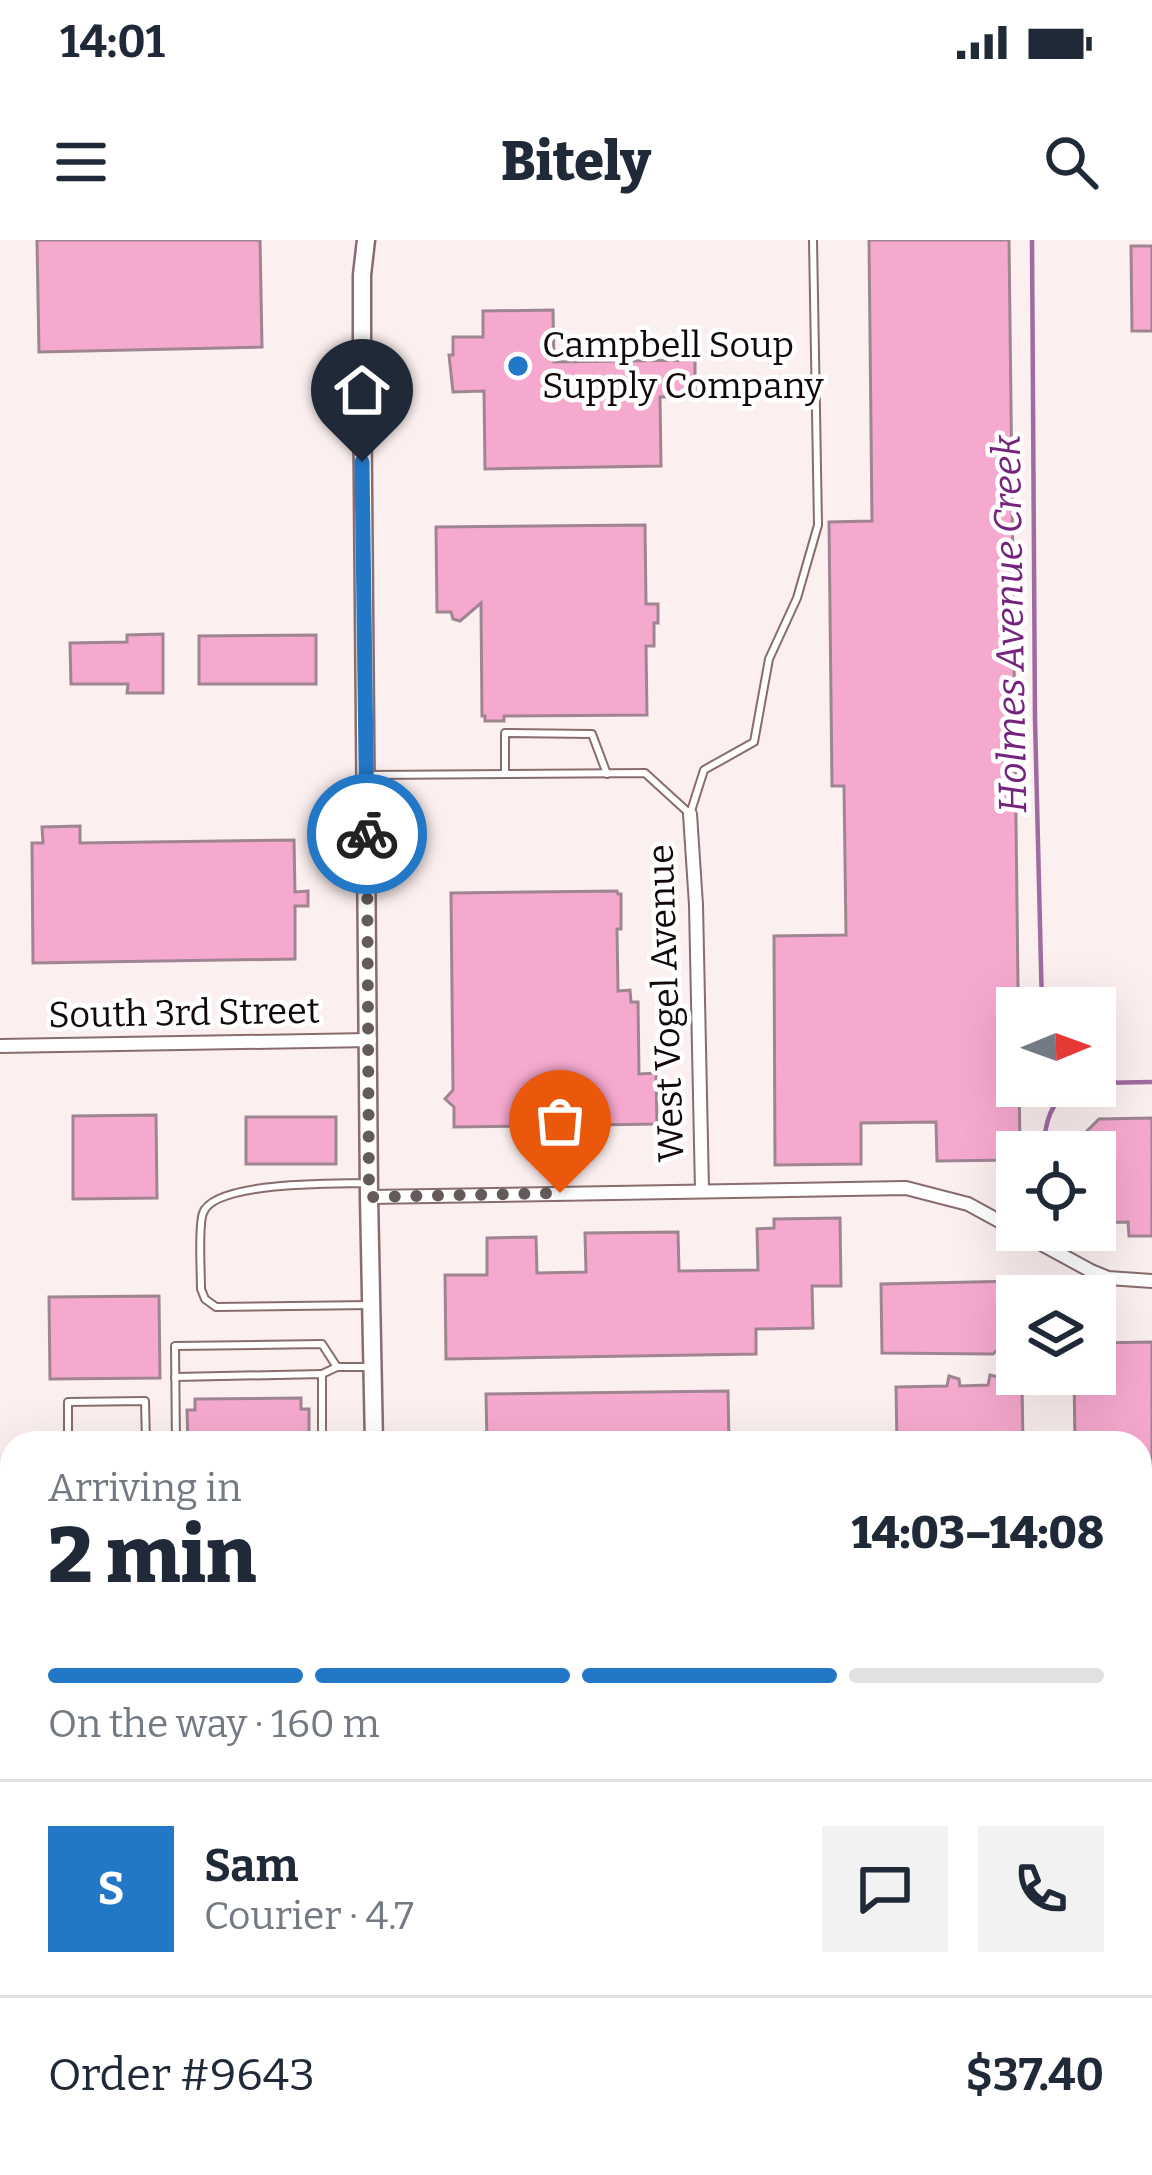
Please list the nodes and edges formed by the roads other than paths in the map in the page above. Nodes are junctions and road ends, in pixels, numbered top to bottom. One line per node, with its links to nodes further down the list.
1 (366, 240): 5 (street)
2 (813, 240): 6 (lane)
3 (505, 774): 4 (lane); 4 (lane); 5 (lane)
4 (607, 774): 6 (lane)
5 (366, 775): 7 (street)
6 (690, 814): 10 (street, West Vogel Avenue)
7 (370, 1040): 8 (street, South 3rd Street); 9 (street)
8 (0, 1046)
9 (369, 1190): 10 (street); 12 (street); 12 (lane)
10 (702, 1190): 11 (street)
11 (1152, 1281)
12 (371, 1304): 14 (street)
13 (337, 1367): 14 (lane); 15 (lane); 16 (lane)
14 (373, 1367): 21 (street)
15 (322, 1374): 16 (lane); 20 (lane)
16 (175, 1377): 19 (lane)
17 (68, 1431): 18 (lane)
18 (146, 1431)
19 (176, 1431)
20 (322, 1431)
21 (374, 1431)

